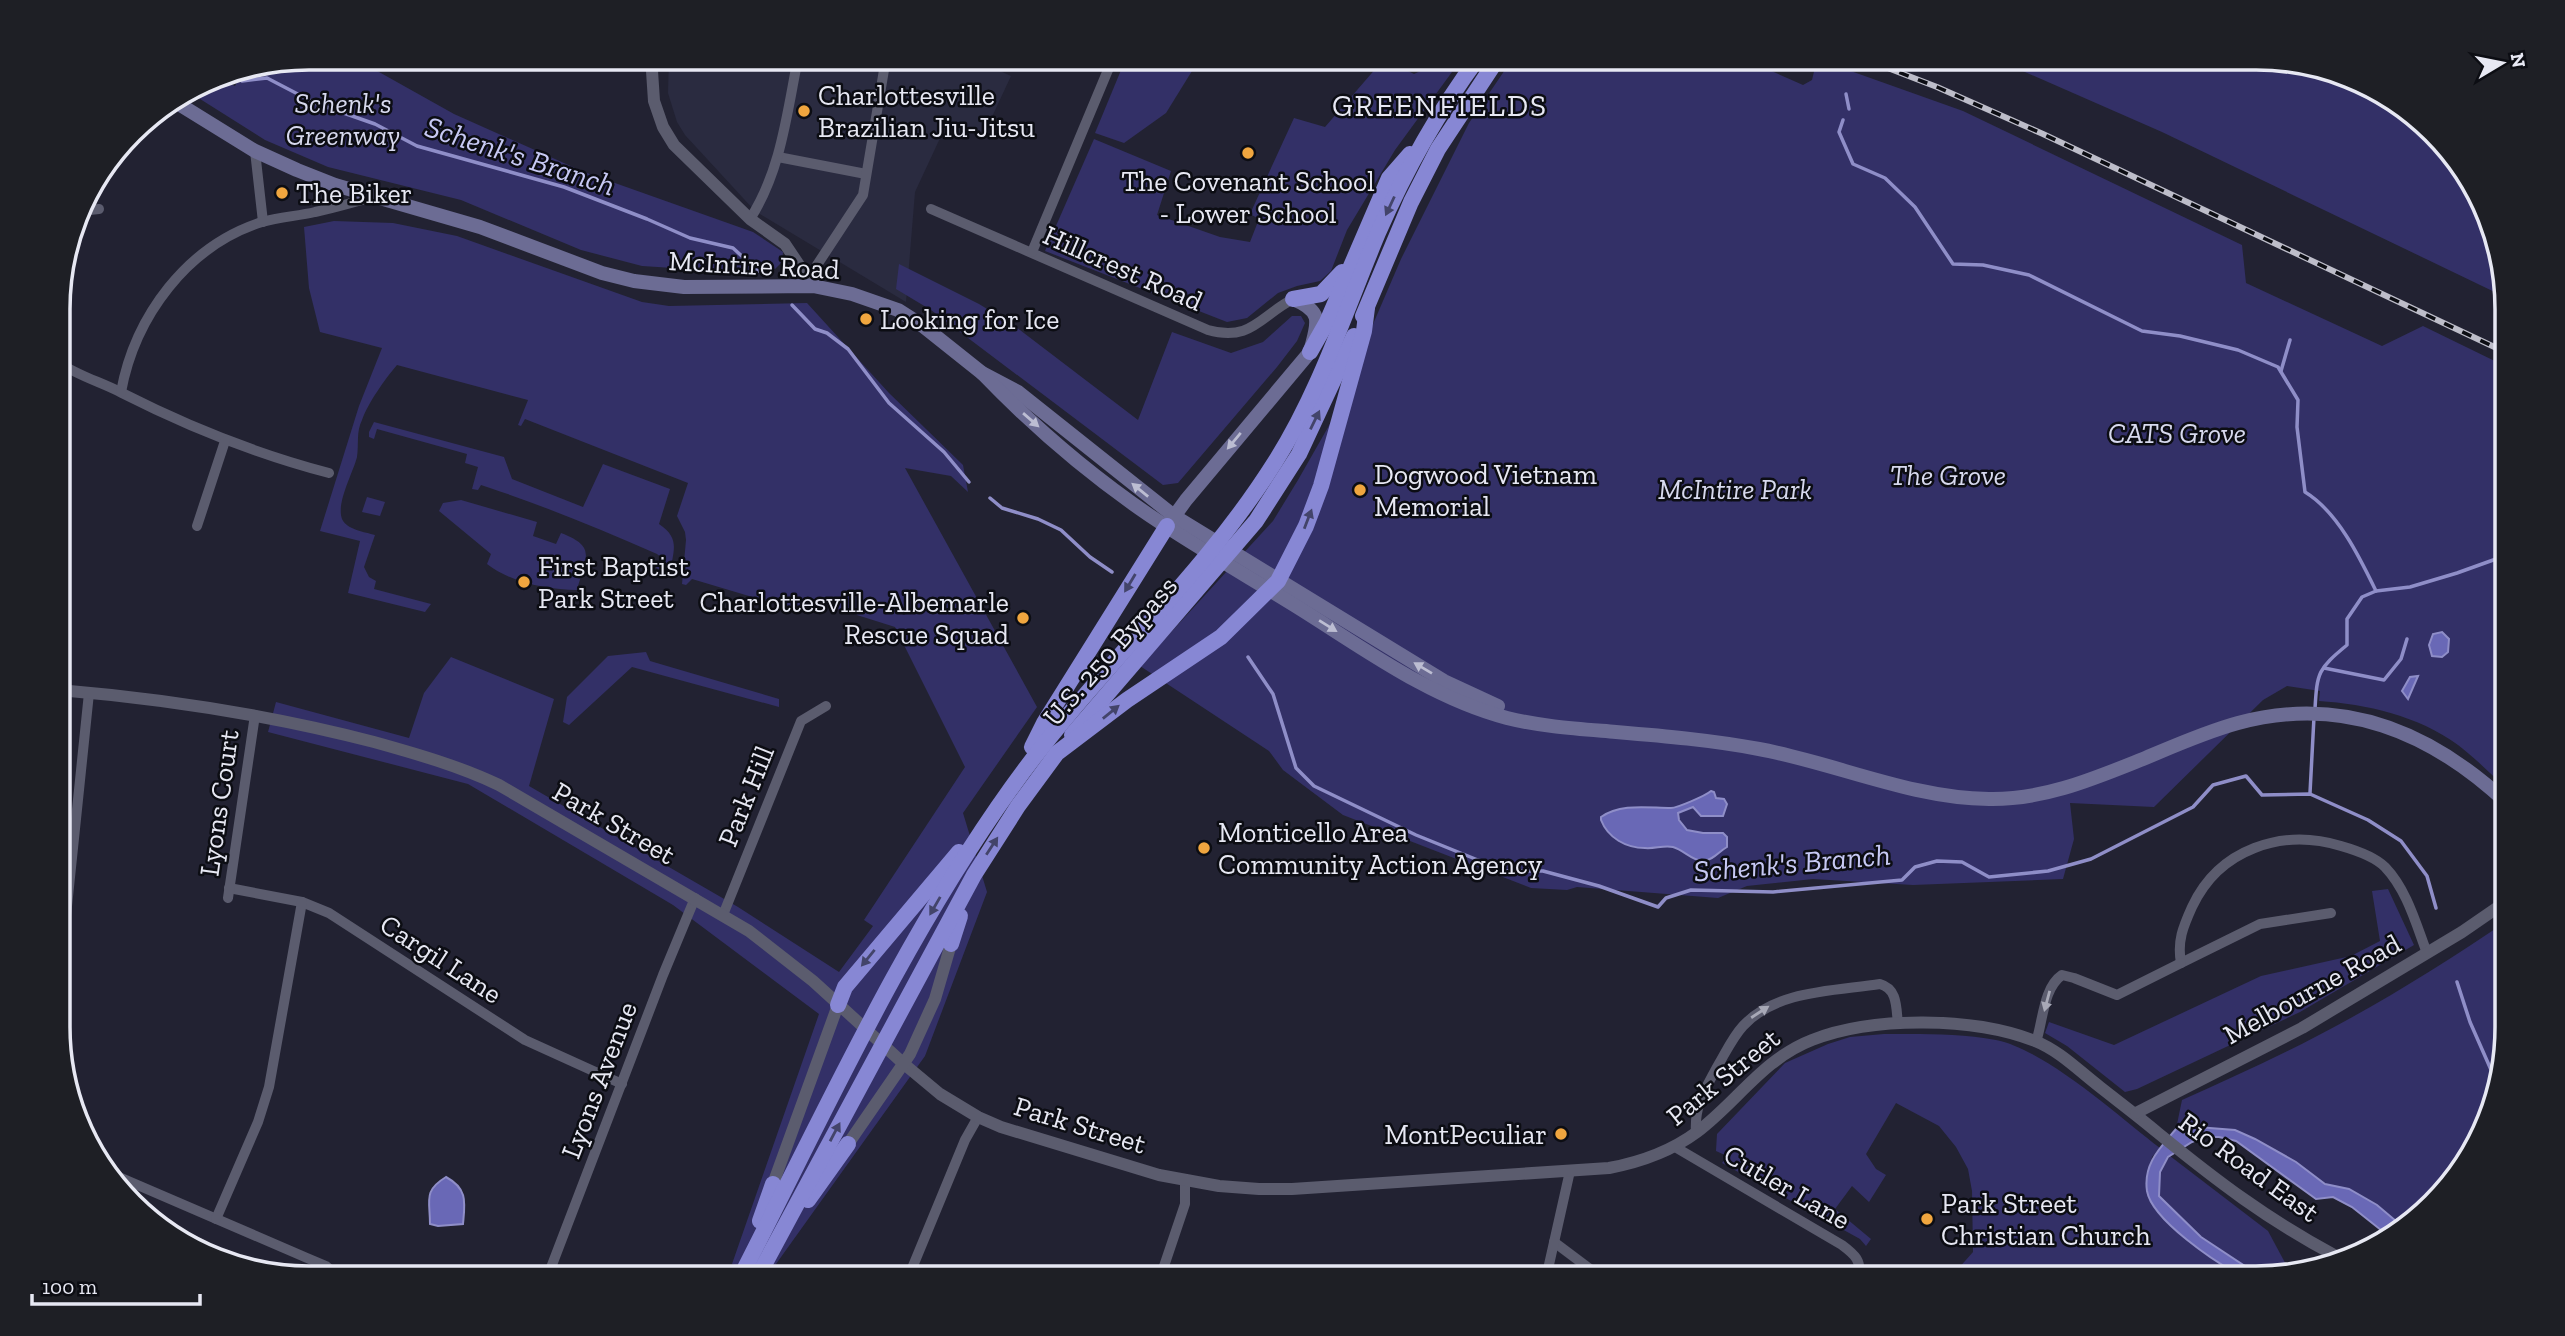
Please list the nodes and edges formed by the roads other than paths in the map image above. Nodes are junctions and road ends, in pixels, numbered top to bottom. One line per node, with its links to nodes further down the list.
1 (652, 70): 16 (street)
2 (796, 70): 10 (street)
3 (884, 70): 11 (street)
4 (1108, 70): 19 (street)
5 (1470, 70): 8 (highway)
6 (1490, 70): 22 (highway)
7 (182, 107): 9 (main road, McIntire Road)
8 (1426, 137): 18 (highway); 30 (highway, one-way to 30)
9 (256, 151): 12 (main road, McIntire Road); 17 (street)
10 (778, 157): 11 (street); 16 (street)
11 (866, 174): 20 (street)
12 (374, 197): 17 (street); 20 (main road, McIntire Road)
13 (99, 209): 15 (street)
14 (931, 209): 19 (street, Hillcrest Road)
15 (92, 210)
16 (750, 219): 20 (street)
17 (263, 222): 25 (street)
18 (1360, 243): 21 (highway); 23 (highway)
19 (1032, 252): 21 (street, Hillcrest Road)
20 (813, 286): 28 (main road, McIntire Road)
21 (1293, 299): 23 (main road)
22 (1367, 307): 30 (highway, one-way to 22); 31 (highway, one-way to 22)
23 (1310, 352): 28 (main road, one-way to 28)
24 (71, 369): 25 (street)
25 (121, 392): 26 (street)
26 (225, 441): 27 (street); 29 (street)
27 (329, 473)
28 (1171, 521): 31 (main road, McIntire Road); 37 (highway, one-way to 37)
29 (197, 527)
30 (1197, 579): 36 (highway, U.S. 250 Bypass); 37 (highway)
31 (1274, 586): 36 (highway, one-way to 31); 38 (main road, McIntire Road)
32 (70, 691): 33 (street, Park Street)
33 (89, 693): 35 (street, Park Street); 40 (street)
34 (826, 706): 47 (street, Park Hill)
35 (255, 715): 42 (street, Lyons Court); 43 (street, Park Street)
36 (1057, 753): 41 (highway, one-way to 36)
37 (1012, 787): 39 (highway)
38 (2495, 793)
39 (993, 813): 51 (highway, one-way to 51); 75 (highway, one-way to 75)
40 (70, 875)
41 (974, 875): 48 (highway); 68 (highway, one-way to 41)
42 (228, 893): 44 (street, Cargil Lane)
43 (695, 898): 47 (street, Park Street); 55 (street, Lyons Avenue)
44 (302, 902): 55 (street, Cargil Lane); 65 (street)
45 (2495, 909): 49 (street, Melbourne Road)
46 (2331, 913): 50 (street)
47 (723, 915): 51 (street, Park Street)
48 (951, 944): 54 (street)
49 (2427, 953): 50 (street); 56 (street, Melbourne Road)
50 (2181, 964): 53 (street, one-way to 53)
51 (838, 1005): 54 (street, Park Street); 64 (street)
52 (1898, 1024): 53 (street, Park Street); 58 (street, Park Street); 58 (street, one-way to 52)
53 (2036, 1042): 56 (street, Park Street)
54 (904, 1064): 57 (street, Park Street); 59 (street)
55 (622, 1084): 73 (street, Lyons Avenue)
56 (2136, 1113): 67 (street, Rio Road East)
57 (978, 1117): 63 (street, Park Street); 77 (street)
58 (1696, 1133): 60 (street, Park Street)
59 (848, 1144): 68 (highway)
60 (1675, 1147): 61 (street, Park Street); 71 (street, Cutler Lane)
61 (1570, 1171): 63 (street, Park Street); 66 (street)
62 (125, 1180): 65 (street)
63 (1185, 1181): 78 (street)
64 (773, 1184): 74 (highway)
65 (216, 1219): 72 (street)
66 (1554, 1242): 69 (street); 70 (street)
67 (2331, 1253)
68 (768, 1256): 76 (highway)
69 (1549, 1265)
70 (1585, 1265)
71 (1859, 1265)
72 (326, 1266)
73 (552, 1266)
74 (744, 1266)
75 (746, 1266)
76 (763, 1266)
77 (913, 1266)
78 (1164, 1266)

